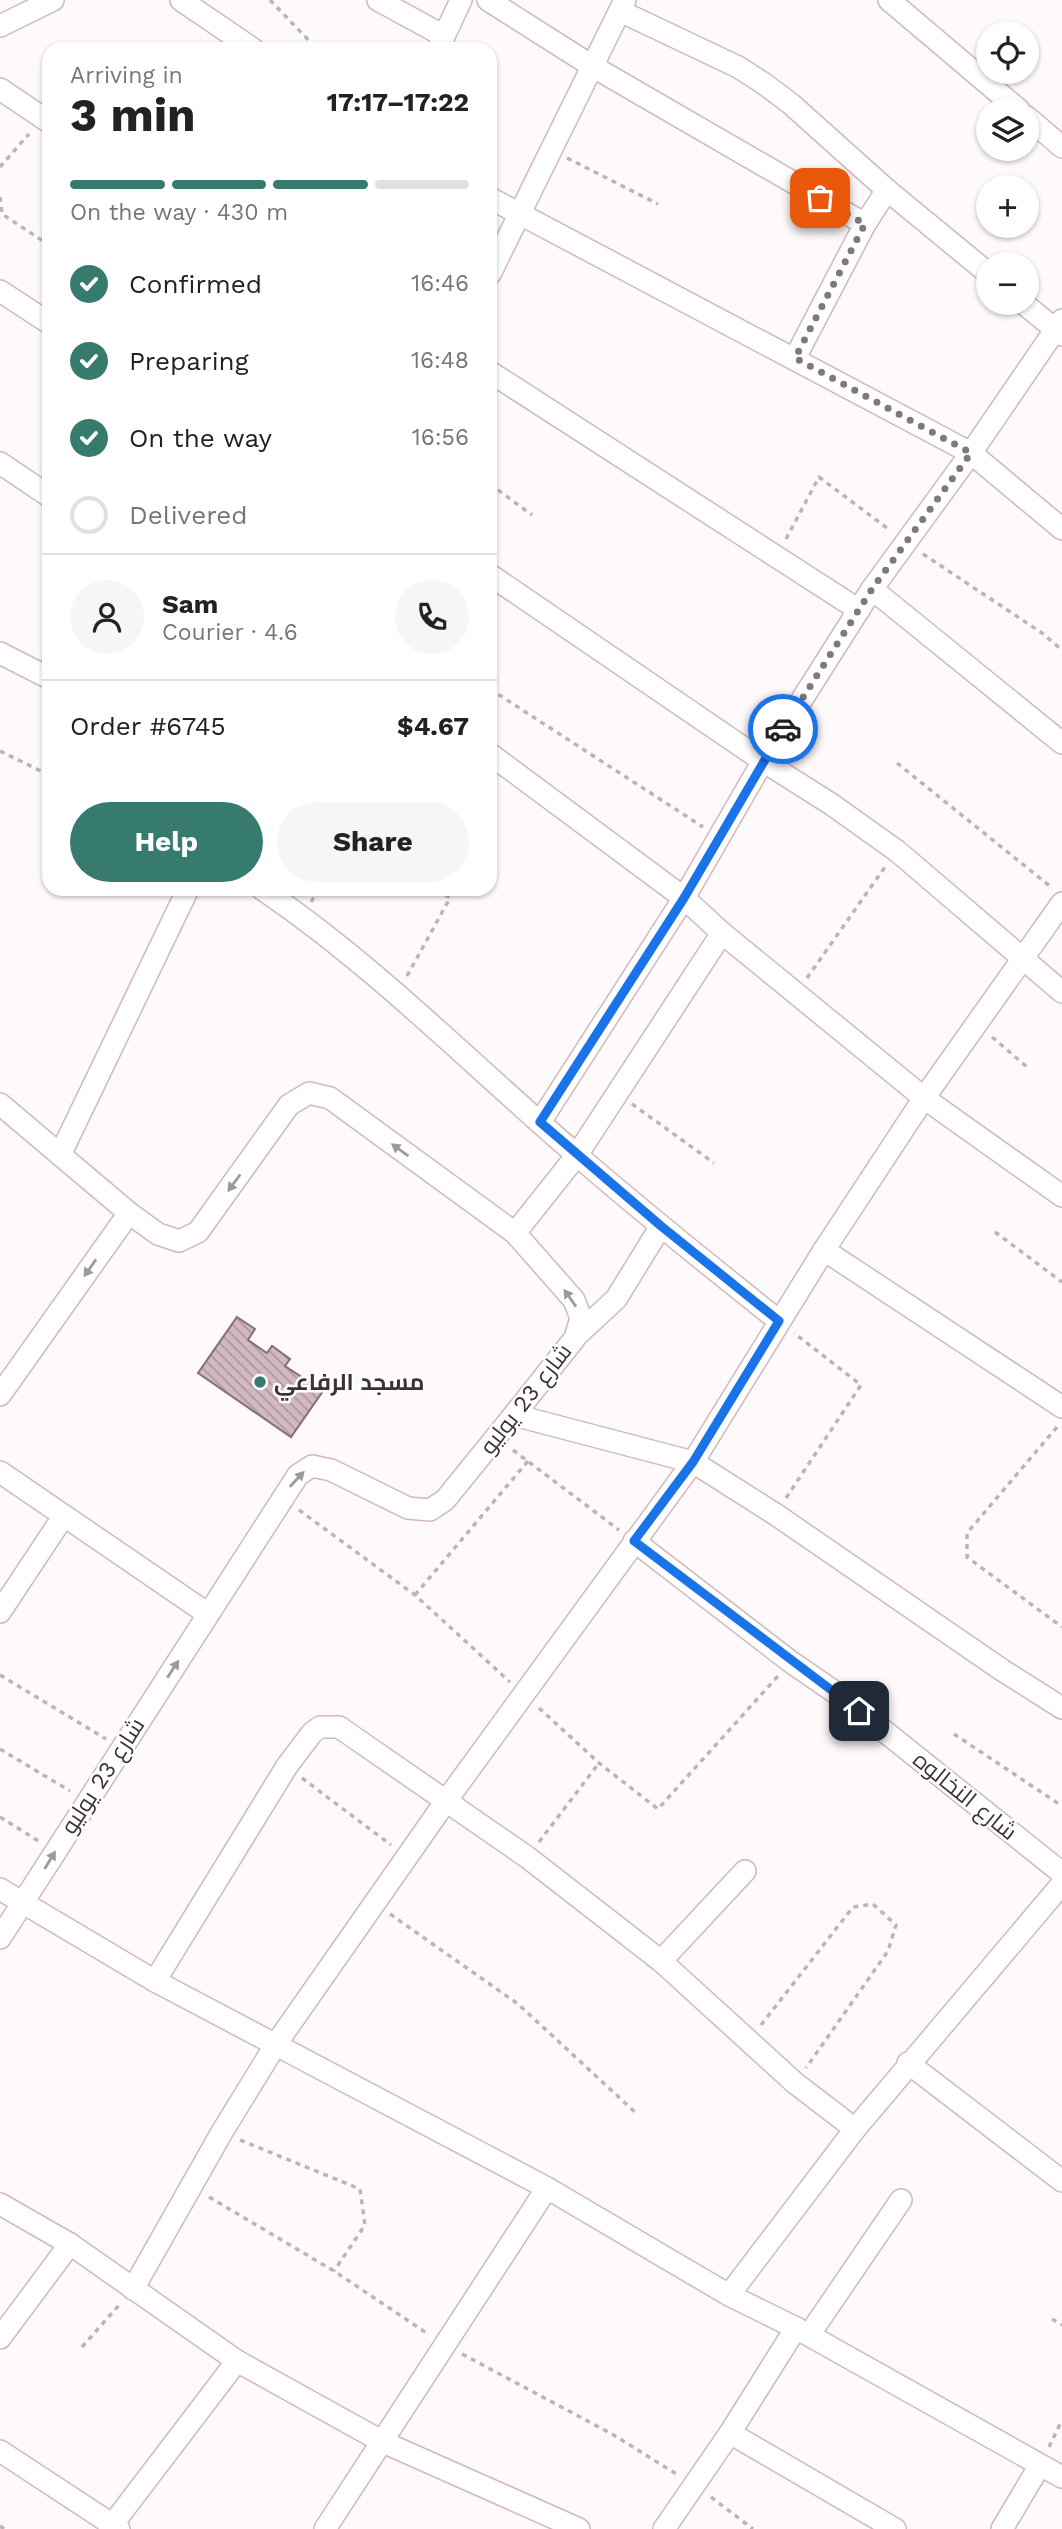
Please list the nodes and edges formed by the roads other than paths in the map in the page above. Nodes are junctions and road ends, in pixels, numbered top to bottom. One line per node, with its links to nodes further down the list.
1 (53, 0): 8 (street)
2 (181, 0): 9 (street)
3 (377, 0): 10 (street)
4 (461, 0): 11 (street)
5 (488, 0): 12 (street)
6 (890, 0): 14 (street)
7 (622, 5): 12 (street); 18 (street)
8 (0, 26)
9 (243, 42)
10 (440, 42)
11 (441, 42)
12 (592, 66): 20 (street); 21 (street)
13 (0, 89): 15 (street)
14 (1005, 98)
15 (42, 118)
16 (1039, 127): 17 (street)
17 (1062, 147)
18 (887, 190): 21 (street); 23 (street)
19 (497, 202): 20 (street)
20 (520, 215): 22 (street); 28 (street)
21 (865, 224): 28 (street)
22 (497, 260)
23 (976, 263)
24 (0, 292): 26 (street)
25 (1039, 314): 27 (street)
26 (42, 319)
27 (1060, 328): 30 (street)
28 (795, 358): 30 (street)
29 (497, 377): 36 (street)
30 (971, 453): 33 (street); 35 (street)
31 (0, 463): 32 (street)
32 (42, 491)
33 (1062, 528)
34 (497, 580): 41 (street)
35 (872, 589): 36 (street); 39 (street)
36 (859, 610): 41 (street)
37 (0, 653): 38 (street)
38 (42, 674)
39 (1062, 743)
40 (497, 759): 45 (street)
41 (763, 761): 45 (street); 47 (street)
42 (185, 896): 52 (street)
43 (272, 896): 51 (street)
44 (1057, 896): 47 (street)
45 (684, 898): 46 (street); 51 (street)
46 (722, 933): 49 (street); 53 (street)
47 (1023, 958): 48 (street); 49 (street)
48 (1062, 992)
49 (925, 1098): 54 (street); 58 (street)
50 (0, 1105): 52 (street, شارع 23 يوليو)
51 (540, 1122): 53 (street)
52 (60, 1155): 55 (street, شارع 23 يوليو)
53 (577, 1155): 56 (street); 57 (street)
54 (1062, 1196)
55 (129, 1213): 57 (street, شارع 23 يوليو, one-way to 55); 61 (street, one-way to 61)
56 (661, 1226): 59 (street); 60 (street)
57 (515, 1233): 60 (street, شارع 23 يوليو, one-way to 57)
58 (824, 1250): 59 (street); 62 (street)
59 (779, 1321): 64 (street)
60 (575, 1338): 63 (street, شارع 23 يوليو)
61 (0, 1395)
62 (1062, 1407)
63 (514, 1415): 64 (street); 69 (street, شارع 23 يوليو, one-way to 63)
64 (693, 1462): 67 (street); 70 (street)
65 (0, 1472): 66 (street)
66 (63, 1517): 68 (street); 69 (street)
67 (634, 1541): 71 (street); 73 (street, شارع النخالوه)
68 (0, 1612)
69 (208, 1614): 76 (street, شارع 23 يوليو, one-way to 69)
70 (1062, 1708)
71 (446, 1801): 78 (street); 79 (street); 80 (street)
72 (745, 1871): 78 (street)
73 (1062, 1873)
74 (1062, 1884): 81 (street)
75 (0, 1889): 76 (street)
76 (24, 1903): 77 (street, شارع 23 يوليو); 79 (street)
77 (0, 1938)
78 (661, 1961): 82 (street)
79 (155, 1981): 80 (street)
80 (276, 2044): 84 (street); 88 (street)
81 (908, 2063): 82 (street); 83 (street)
82 (855, 2129): 89 (street)
83 (1062, 2181)
84 (547, 2188): 89 (street); 94 (street)
85 (901, 2200): 90 (street)
86 (0, 2204): 87 (street)
87 (70, 2244): 88 (street); 91 (street)
88 (133, 2289): 92 (street)
89 (729, 2294): 90 (street)
90 (803, 2332): 93 (street); 96 (street)
91 (0, 2338)
92 (237, 2361): 94 (street); 98 (street)
93 (730, 2433): 101 (street); 102 (street)
94 (383, 2442): 99 (street); 100 (street)
95 (0, 2451): 98 (street)
96 (1040, 2465): 97 (street); 103 (street)
97 (1062, 2477)
98 (114, 2528)
99 (325, 2529)
100 (579, 2529)
101 (664, 2529)
102 (895, 2529)
103 (1002, 2529)

